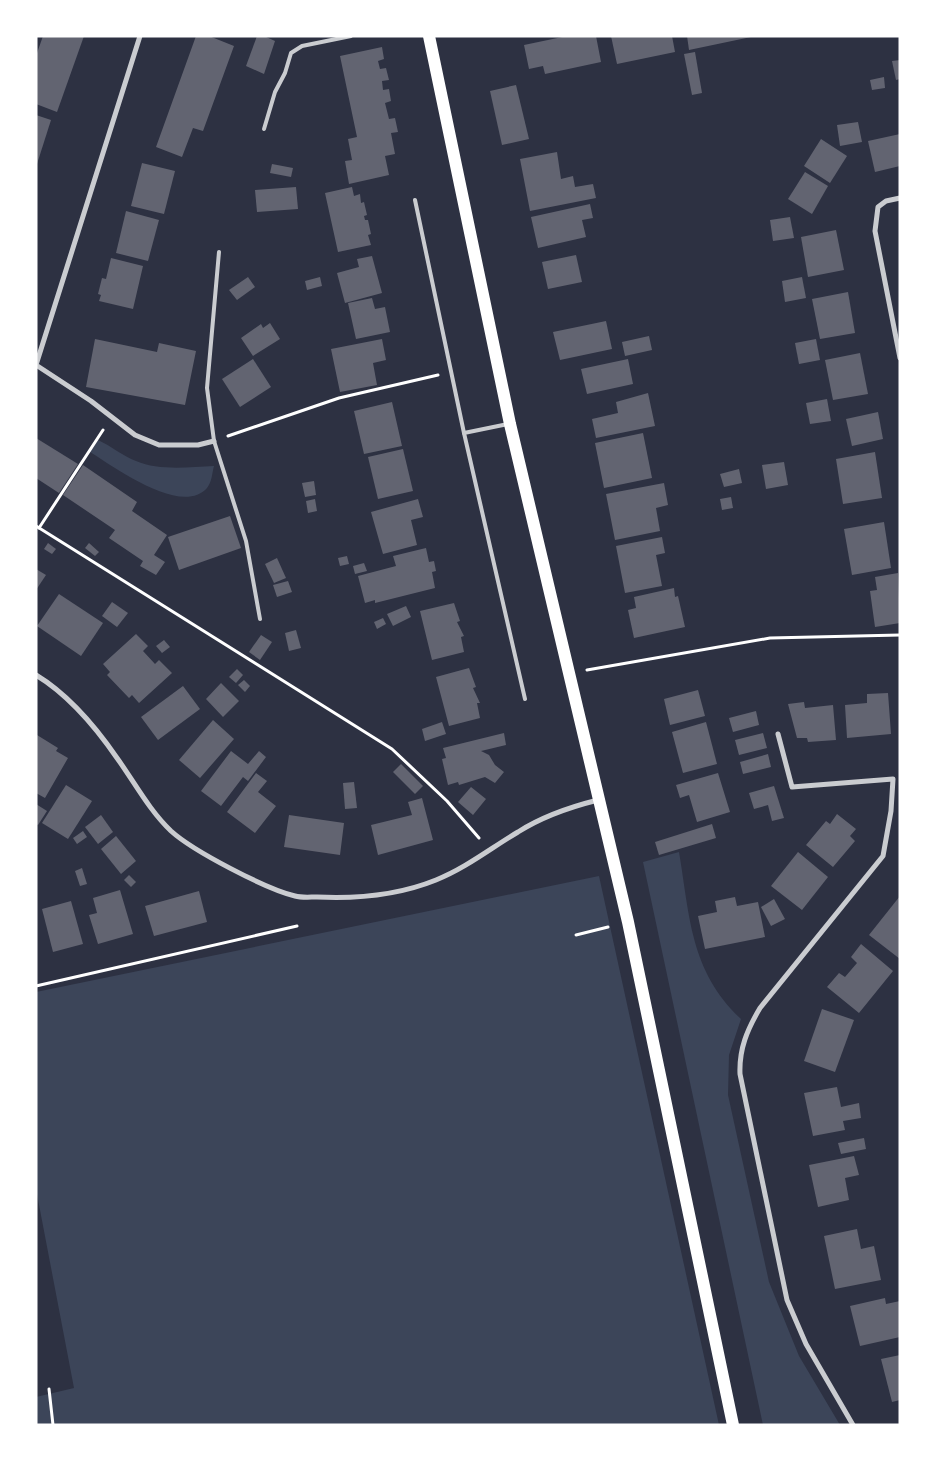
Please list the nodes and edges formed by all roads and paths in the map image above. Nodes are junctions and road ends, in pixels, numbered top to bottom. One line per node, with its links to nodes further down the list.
1 (140, 36): 9 (street)
2 (351, 36): 4 (lane)
3 (429, 36): 12 (main road)
4 (264, 129)
5 (900, 198): 8 (street)
6 (415, 200): 10 (lane)
7 (219, 252): 14 (lane)
8 (900, 358)
9 (36, 365): 11 (street)
10 (450, 372): 13 (lane); 14 (path)
11 (111, 416): 14 (street); 15 (path)
12 (510, 424): 13 (lane); 18 (main road)
13 (464, 433): 20 (lane)
14 (214, 441): 16 (lane)
15 (38, 527): 25 (path)
16 (260, 619)
17 (900, 635): 18 (path)
18 (569, 673): 24 (main road)
19 (36, 675): 25 (street)
20 (525, 699)
21 (778, 734): 22 (street)
22 (893, 778): 23 (street); 33 (street)
23 (900, 778)
24 (599, 800): 25 (street); 26 (main road)
25 (490, 851)
26 (628, 922): 28 (path); 32 (main road)
27 (297, 926): 29 (path)
28 (576, 935)
29 (36, 986)
30 (49, 1389): 31 (path)
31 (53, 1425)
32 (733, 1425)
33 (853, 1425)

